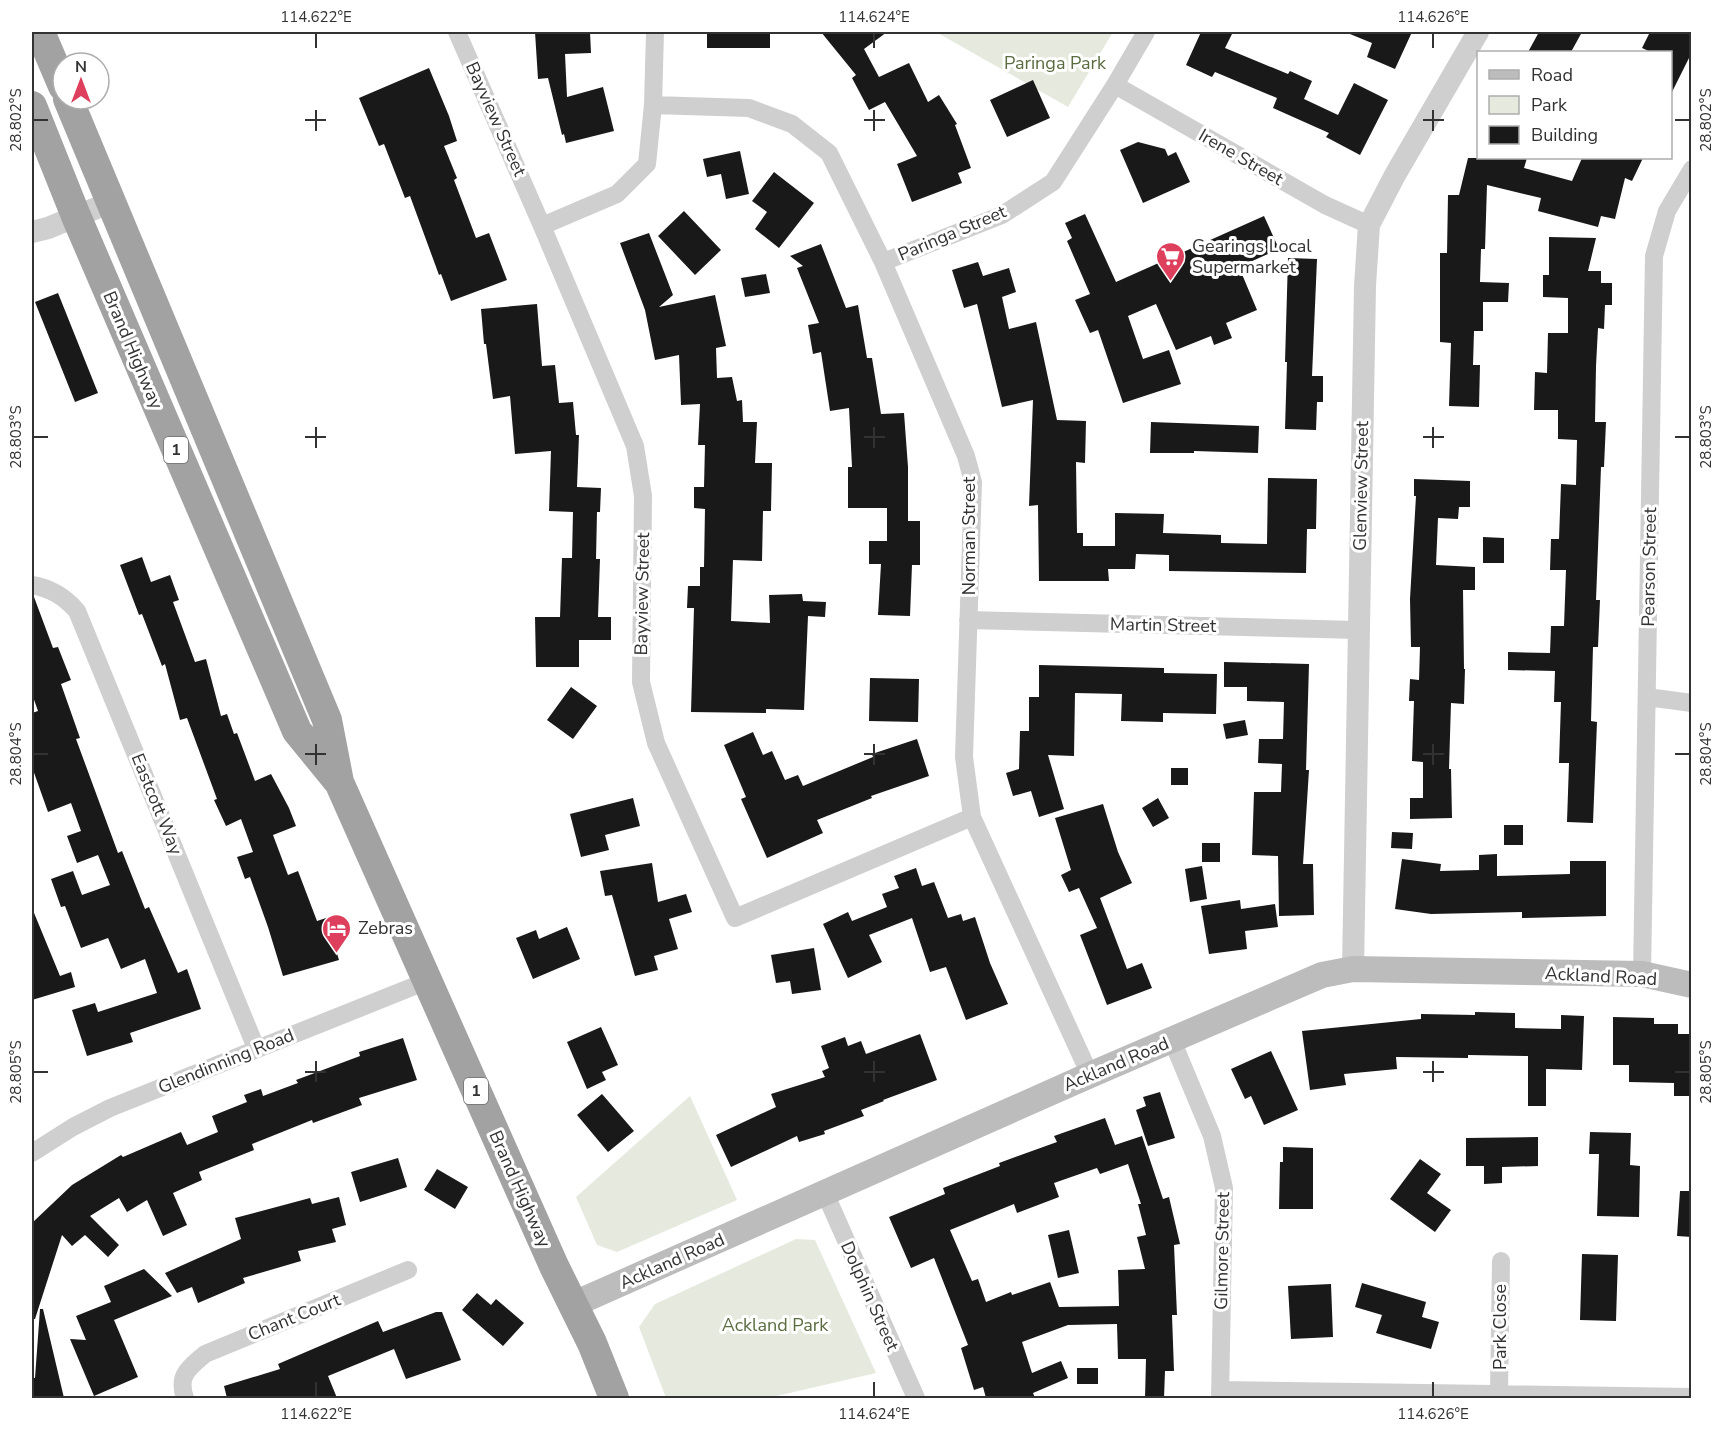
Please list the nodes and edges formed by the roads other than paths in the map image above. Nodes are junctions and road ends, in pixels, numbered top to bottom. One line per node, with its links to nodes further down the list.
1 (40, 32): 6 (highway)
2 (457, 32): 15 (street, Bayview Street)
3 (654, 32): 8 (street)
4 (1146, 32): 7 (street, Paringa Street)
5 (1478, 32): 14 (street, Glenview Street)
6 (51, 58)
7 (1115, 85): 14 (street, Irene Street); 17 (street, Paringa Street)
8 (653, 105): 15 (street); 17 (street, Norman Street)
9 (32, 106): 13 (highway, Brand Highway / 1)
10 (73, 111): 12 (highway, Brand Highway / 1)
11 (1692, 169): 21 (street, Pearson Street)
12 (111, 202): 13 (street); 23 (highway, Brand Highway / 1)
13 (76, 216): 16 (street); 23 (highway, Brand Highway / 1)
14 (1369, 225): 20 (street, Glenview Street)
15 (542, 226): 24 (street, Bayview Street)
16 (32, 232)
17 (883, 262): 19 (street, Norman Street)
18 (32, 585): 30 (street, Eastcott Way)
19 (968, 620): 20 (street, Martin Street); 24 (street, Norman Street)
20 (1358, 630): 25 (street, Glenview Street)
21 (1647, 697): 22 (street); 26 (street, Pearson Street)
22 (1692, 703)
23 (339, 782): 27 (highway, Brand Highway / 1)
24 (972, 817): 31 (street, Norman Street)
25 (1353, 969): 26 (main road, Ackland Road); 29 (main road, Ackland Road)
26 (1642, 974): 28 (main road, Ackland Road)
27 (427, 981): 30 (street, Glendinning Road); 36 (highway, Brand Highway / 1)
28 (1692, 985)
29 (1172, 1040): 31 (main road, Ackland Road); 38 (street, Gilmore Street)
30 (256, 1048): 32 (street, Glendinning Road)
31 (1090, 1075): 33 (main road, Ackland Road)
32 (32, 1153)
33 (825, 1193): 36 (main road, Ackland Road); 42 (street, Dolphin Street)
34 (1500, 1261): 37 (street, Park Close)
35 (408, 1270): 40 (street, Chant Court)
36 (572, 1305): 41 (highway, Brand Highway / 1)
37 (1499, 1393): 38 (street); 39 (street)
38 (1220, 1394)
39 (1685, 1397)
40 (185, 1398)
41 (614, 1398)
42 (916, 1398)

